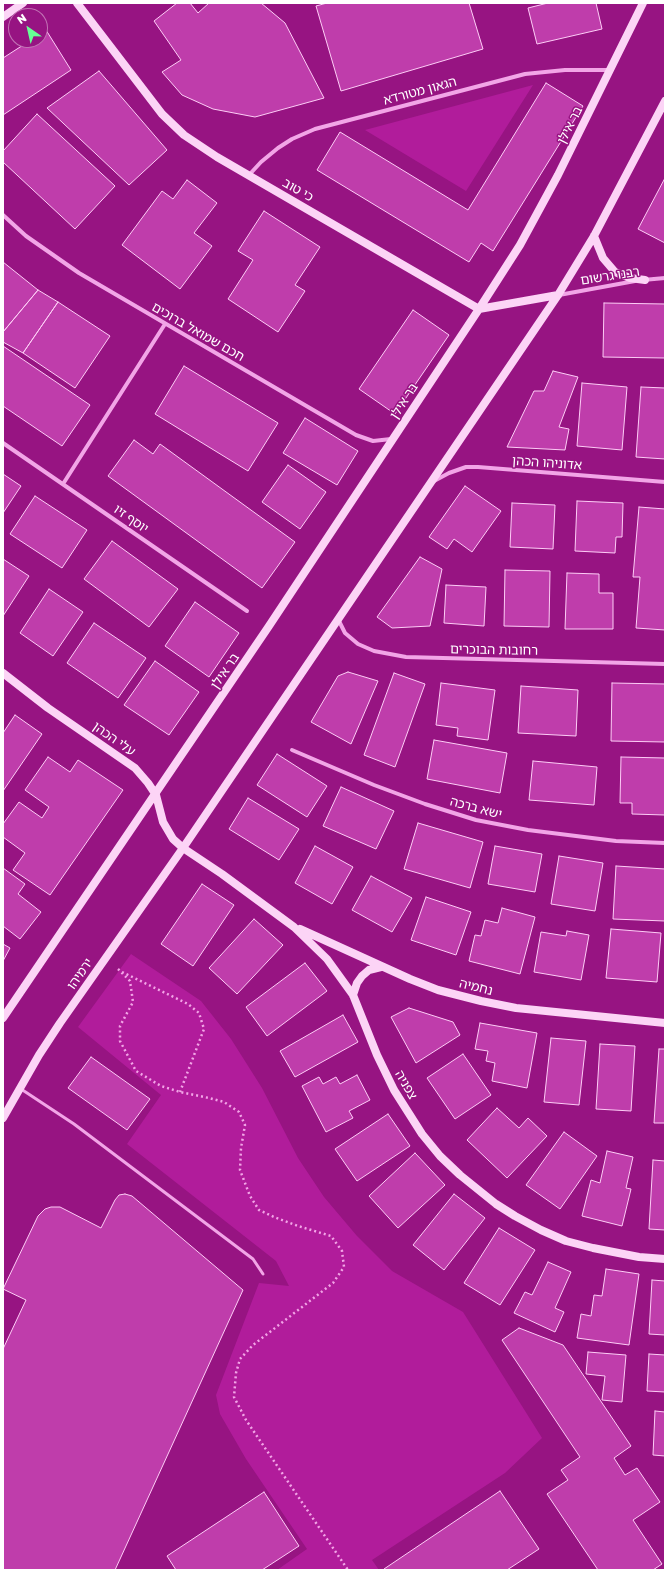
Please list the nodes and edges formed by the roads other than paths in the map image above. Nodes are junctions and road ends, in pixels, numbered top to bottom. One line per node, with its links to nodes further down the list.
1 (23, 3): 4 (street)
2 (77, 3): 7 (street, כי טוב)
3 (640, 5): 5 (street, בר אילן)
4 (3, 16)
5 (611, 70): 7 (street, הגאון מטורדא); 13 (street, בר אילן)
6 (665, 101): 9 (street)
7 (249, 175): 13 (street, כי טוב)
8 (3, 215): 14 (street, חכם שמואל ברוכים)
9 (594, 236): 11 (street); 12 (street)
10 (665, 278): 11 (street, רבנו גרשום)
11 (645, 280): 12 (street, רבנו גרשום)
12 (558, 295): 13 (street); 18 (street)
13 (480, 309): 15 (street, בר אילן)
14 (165, 324): 15 (street, חכם שמואל ברוכים); 19 (street)
15 (394, 438): 25 (street, בר אילן)
16 (3, 443): 19 (street, יוסף זיו)
17 (665, 482): 18 (street, אדוניהו הכהן)
18 (430, 483): 21 (street)
19 (63, 484): 20 (street, יוסף זיו)
20 (247, 611)
21 (338, 618): 22 (street, רחובות הבוכרים); 27 (street)
22 (665, 664)
23 (3, 673): 25 (street, עלי הכהן)
24 (292, 750): 26 (street, ישא ברכה)
25 (156, 795): 27 (street, עלי הכהן); 31 (street)
26 (665, 843)
27 (182, 848): 28 (street, צפניה); 33 (street, ירמיהו)
28 (294, 927): 29 (street, נחמיה); 30 (street, צפניה)
29 (381, 967): 30 (street); 32 (street, נחמיה)
30 (353, 995): 35 (street, צפניה)
31 (3, 1018)
32 (665, 1023)
33 (20, 1088): 34 (street, ירמיהו); 36 (lane)
34 (3, 1118)
35 (665, 1259)
36 (263, 1274)

